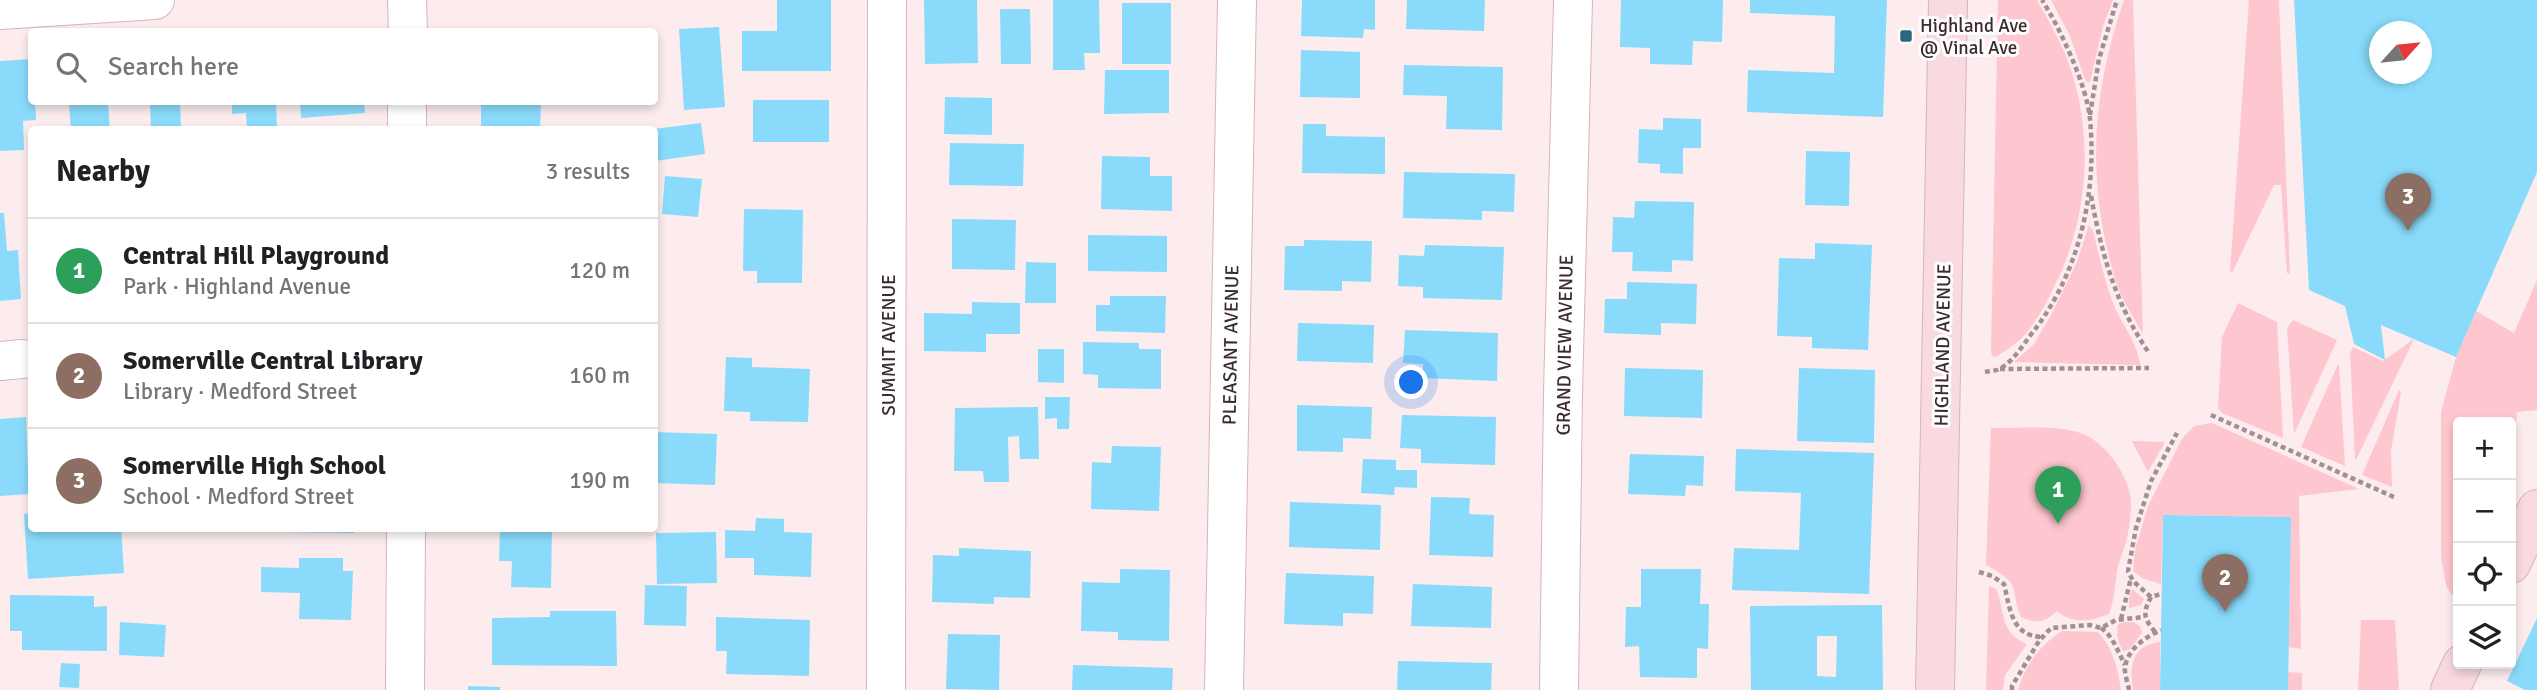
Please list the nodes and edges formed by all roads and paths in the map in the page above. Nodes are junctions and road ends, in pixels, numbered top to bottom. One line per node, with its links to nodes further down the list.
1 (155, 0): 9 (street)
2 (407, 0): 10 (street)
3 (887, 0): 36 (street, SUMMIT AVENUE)
4 (1237, 0): 37 (street, PLEASANT AVENUE)
5 (1573, 0): 38 (street, GRAND VIEW AVENUE)
6 (1948, 0): 39 (main road, HIGHLAND AVENUE)
7 (2042, 0): 12 (path)
8 (2117, 0): 12 (path)
9 (0, 10)
10 (408, 28)
11 (407, 105): 13 (street)
12 (2090, 117): 14 (path)
13 (407, 126)
14 (2091, 191): 15 (path); 17 (path)
15 (2149, 353)
16 (2149, 368): 17 (path)
17 (2000, 369): 18 (path)
18 (1985, 372)
19 (2211, 415): 21 (path)
20 (2177, 433): 26 (path)
21 (2396, 498)
22 (2537, 509): 24 (main road)
23 (406, 532): 35 (street)
24 (2516, 553)
25 (1979, 572): 32 (path)
26 (2131, 577): 28 (path); 30 (path)
27 (2161, 594): 28 (path)
28 (2151, 597): 29 (path)
29 (2144, 617): 30 (path); 33 (path)
30 (2121, 619): 31 (path)
31 (2101, 628): 32 (path); 33 (path)
32 (2043, 637): 40 (path)
33 (2125, 666): 41 (path)
34 (2460, 669): 42 (main road)
35 (405, 690)
36 (886, 690)
37 (1224, 690)
38 (1559, 690)
39 (1935, 690)
40 (2012, 690)
41 (2129, 690)
42 (2450, 690)

